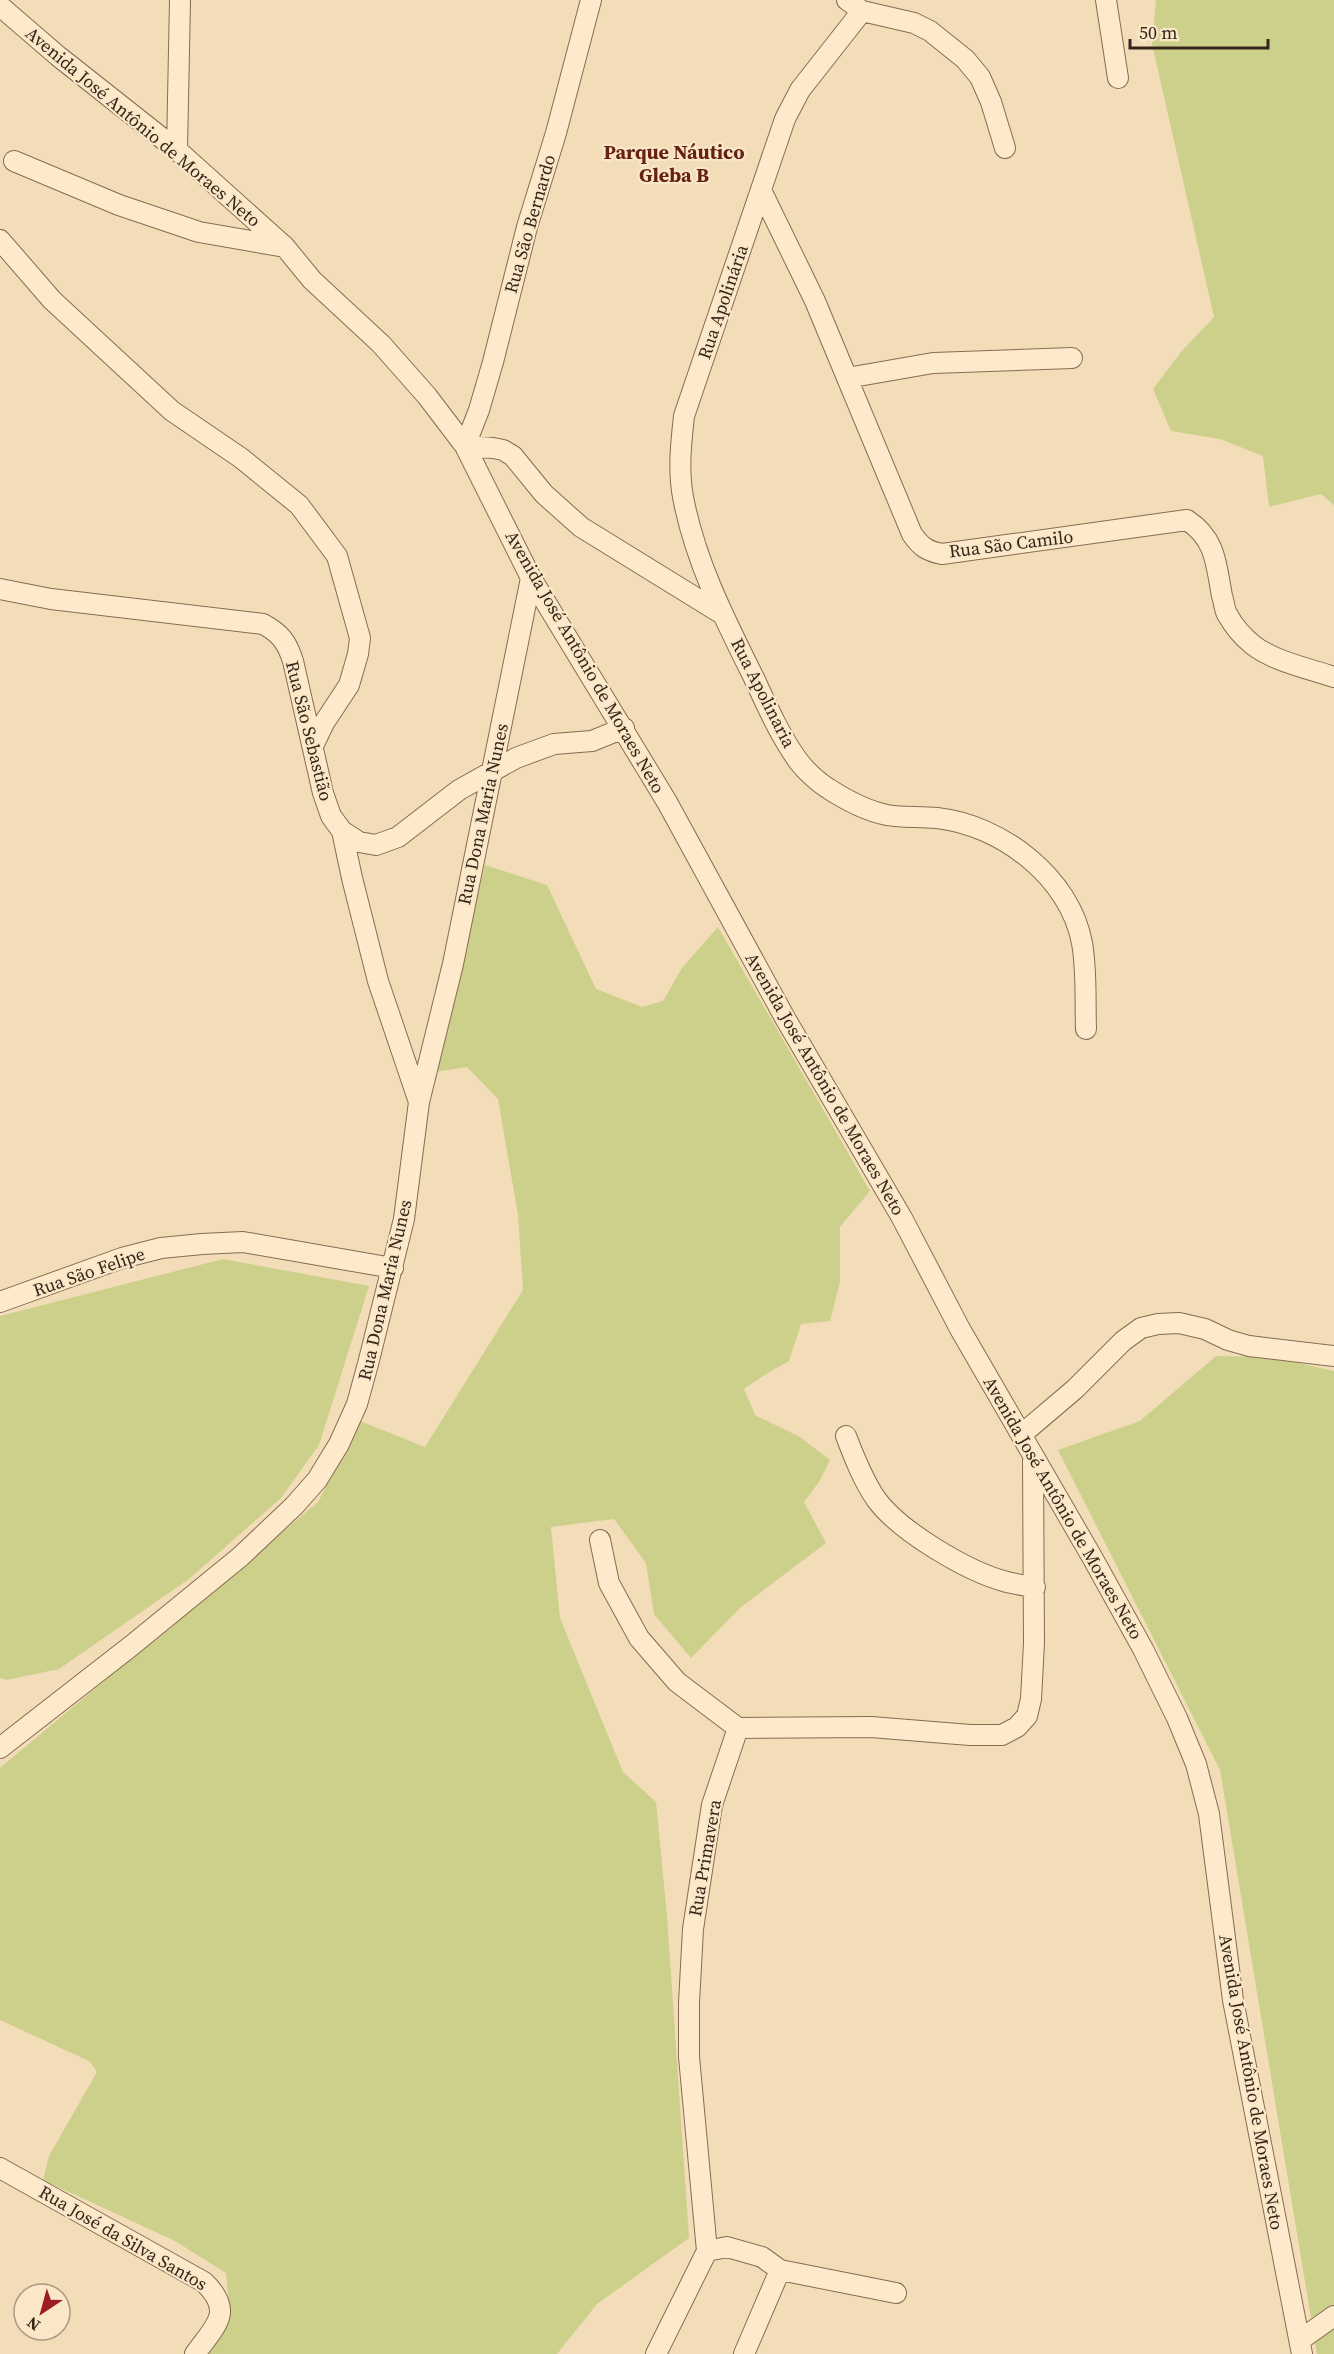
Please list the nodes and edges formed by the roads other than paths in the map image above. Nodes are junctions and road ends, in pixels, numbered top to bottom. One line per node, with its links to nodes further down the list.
1 (180, 0): 8 (street)
2 (591, 0): 15 (street, Rua São Bernardo)
3 (1106, 0): 6 (street)
4 (854, 5): 7 (street); 10 (street, Rua Apolinária)
5 (0, 6): 8 (street, Avenida José Antônio de Moraes Neto)
6 (1119, 78)
7 (1005, 148)
8 (177, 150): 12 (street, Avenida José Antônio de Moraes Neto)
9 (14, 161): 12 (street)
10 (761, 190): 14 (street, Rua São Camilo); 18 (street, Rua Apolinária)
11 (0, 240): 21 (street)
12 (285, 246): 15 (street, Avenida José Antônio de Moraes Neto)
13 (1072, 358): 14 (street)
14 (847, 378): 19 (street, Rua São Camilo)
15 (465, 446): 16 (street, Avenida José Antônio de Moraes Neto); 18 (street)
16 (531, 578): 20 (street, Avenida José Antônio de Moraes Neto); 22 (street, Rua Dona Maria Nunes)
17 (0, 589): 21 (street, Rua São Sebastião)
18 (722, 614): 24 (street, Rua Apolinaria)
19 (1334, 677)
20 (624, 728): 22 (street); 29 (street, Avenida José Antônio de Moraes Neto)
21 (313, 746): 23 (street, Rua São Sebastião)
22 (492, 771): 23 (street); 25 (street, Rua Dona Maria Nunes)
23 (342, 831): 25 (street, Rua São Sebastião)
24 (1086, 1029)
25 (419, 1102): 26 (street, Rua Dona Maria Nunes)
26 (393, 1268): 27 (street, Rua São Felipe); 35 (street, Rua Dona Maria Nunes)
27 (0, 1302)
28 (1334, 1356): 29 (street)
29 (1022, 1434): 31 (street, Avenida José Antônio de Moraes Neto)
30 (846, 1436): 33 (street)
31 (1033, 1457): 33 (street); 41 (street, Avenida José Antônio de Moraes Neto)
32 (600, 1540): 34 (street)
33 (1035, 1587): 34 (street)
34 (738, 1728): 37 (street, Rua Primavera)
35 (0, 1748)
36 (0, 2168): 42 (street, Rua José da Silva Santos)
37 (707, 2251): 38 (street); 43 (street)
38 (780, 2270): 39 (street); 44 (street)
39 (896, 2293)
40 (1334, 2316): 41 (street)
41 (1301, 2347)
42 (195, 2354)
43 (656, 2354)
44 (744, 2354)

